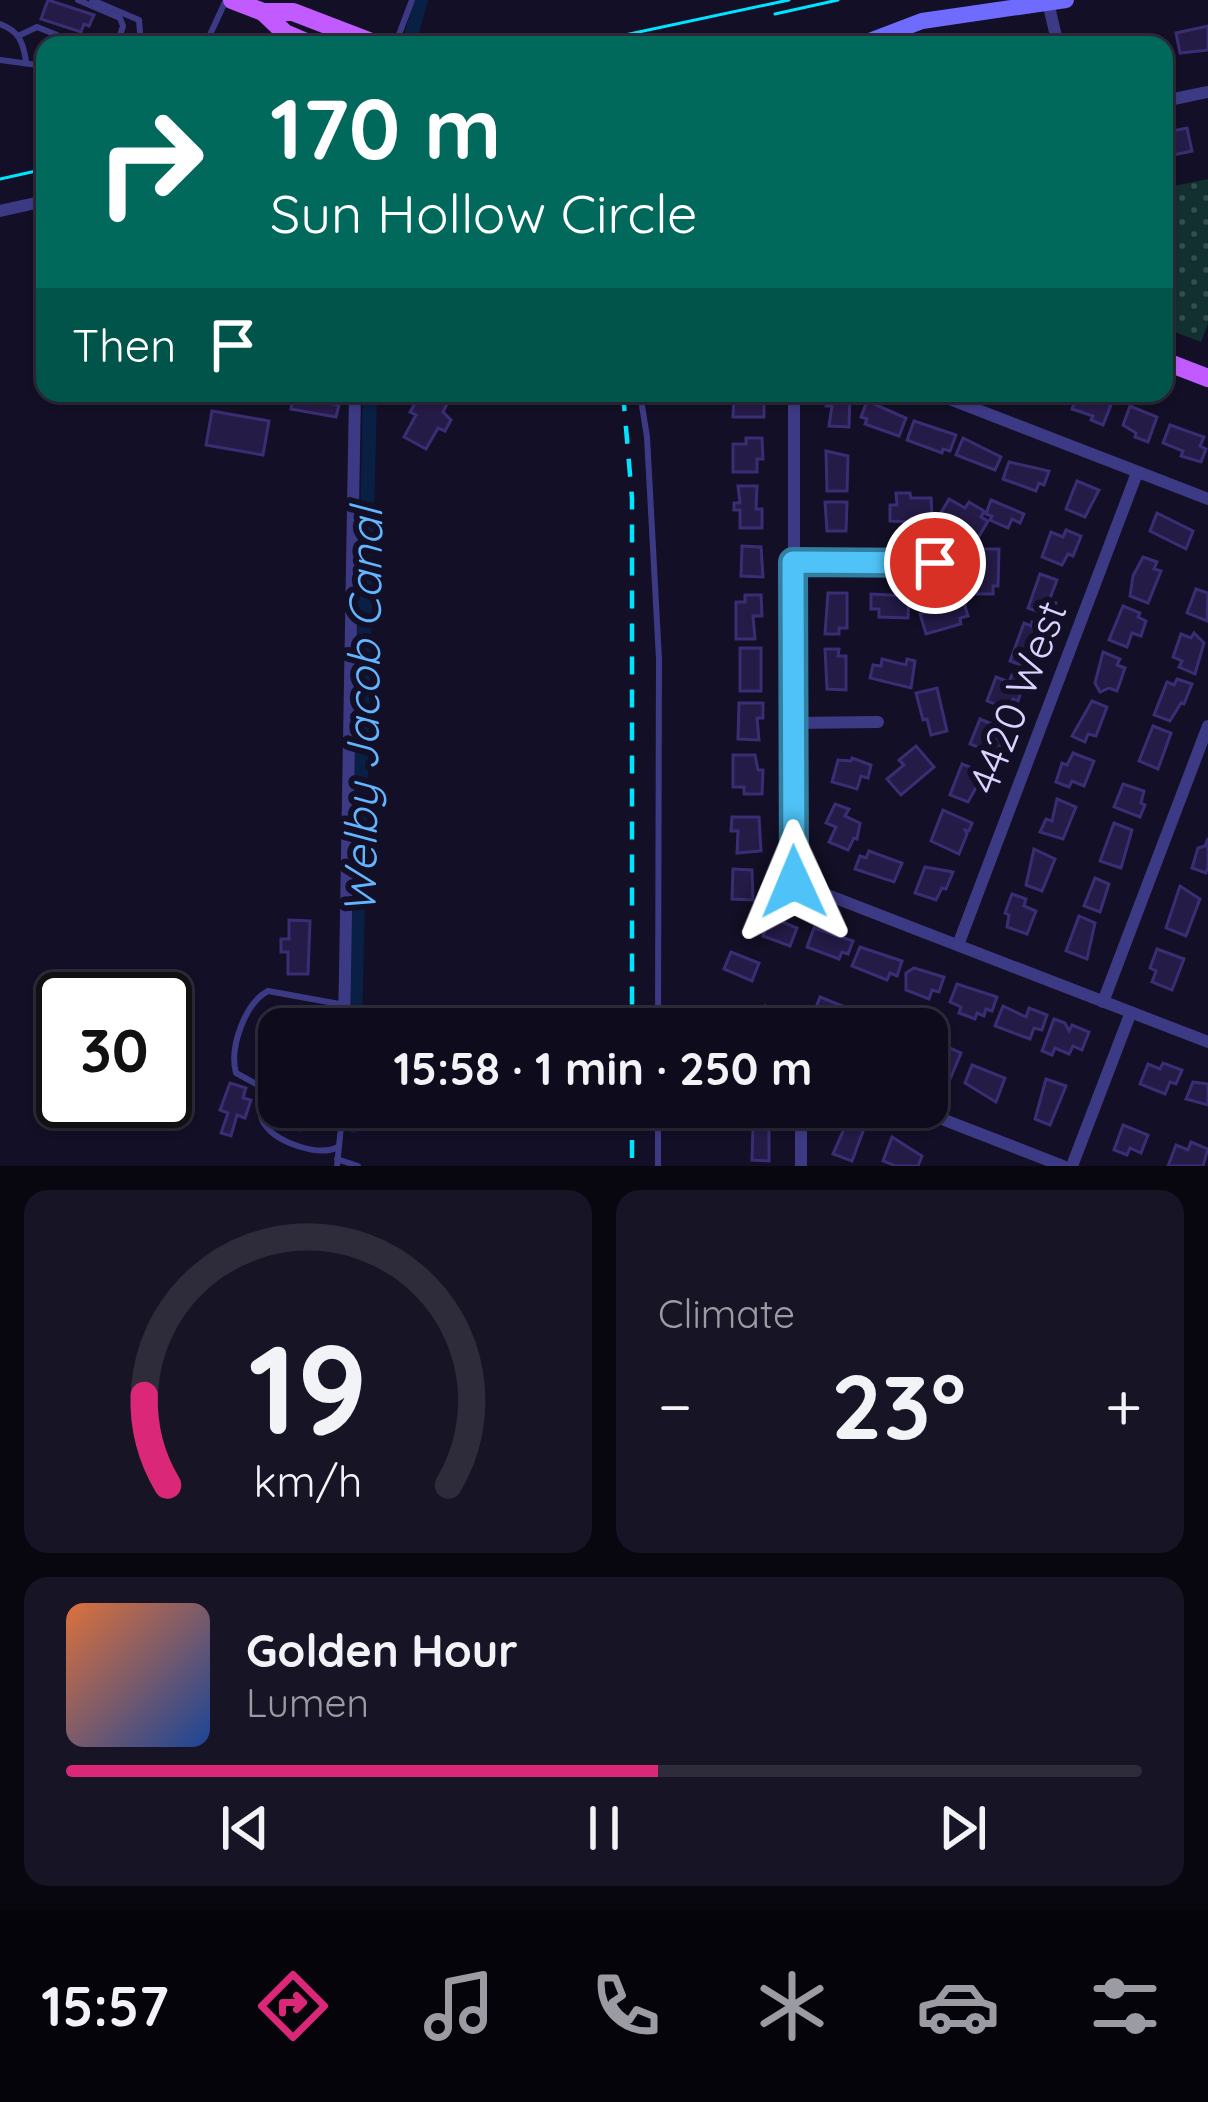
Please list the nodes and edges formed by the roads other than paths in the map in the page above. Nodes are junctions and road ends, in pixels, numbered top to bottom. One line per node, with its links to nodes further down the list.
1 (78, 0): 10 (lane)
2 (92, 0): 11 (lane)
3 (229, 0): 6 (main road); 12 (lane)
4 (412, 0): 15 (lane)
5 (1057, 1): 16 (main road); 17 (street)
6 (262, 12): 13 (main road); 14 (main road)
7 (0, 24): 8 (lane)
8 (18, 36): 9 (lane); 19 (lane)
9 (60, 36)
10 (120, 36)
11 (143, 36)
12 (210, 36)
13 (292, 36)
14 (356, 36)
15 (398, 36)
16 (883, 36)
17 (1058, 36)
18 (0, 61): 19 (lane)
19 (26, 61): 20 (lane)
20 (36, 64)
21 (1208, 92): 22 (street)
22 (1173, 99)
23 (36, 203): 24 (street)
24 (0, 211)
25 (1173, 364): 26 (main road)
26 (1208, 378)
27 (355, 402): 40 (street)
28 (641, 402): 41 (lane)
29 (794, 402): 33 (street)
30 (957, 402): 31 (street)
31 (1137, 472): 32 (street); 38 (street, 4420 West)
32 (1208, 499)
33 (793, 562): 34 (street); 36 (street)
34 (935, 563)
35 (878, 722): 36 (street)
36 (793, 723): 38 (street)
37 (1208, 728): 39 (street)
38 (958, 946): 39 (street)
39 (1103, 1002): 42 (street)
40 (345, 1006): 48 (lane)
41 (658, 1008)
42 (1131, 1012): 43 (street); 54 (street)
43 (1208, 1042)
44 (948, 1121): 53 (street)
45 (340, 1128): 48 (lane)
46 (658, 1128): 51 (lane)
47 (801, 1128): 52 (street)
48 (338, 1147): 49 (lane)
49 (337, 1162): 50 (lane)
50 (358, 1166)
51 (658, 1166)
52 (801, 1166)
53 (1063, 1166)
54 (1072, 1166)

